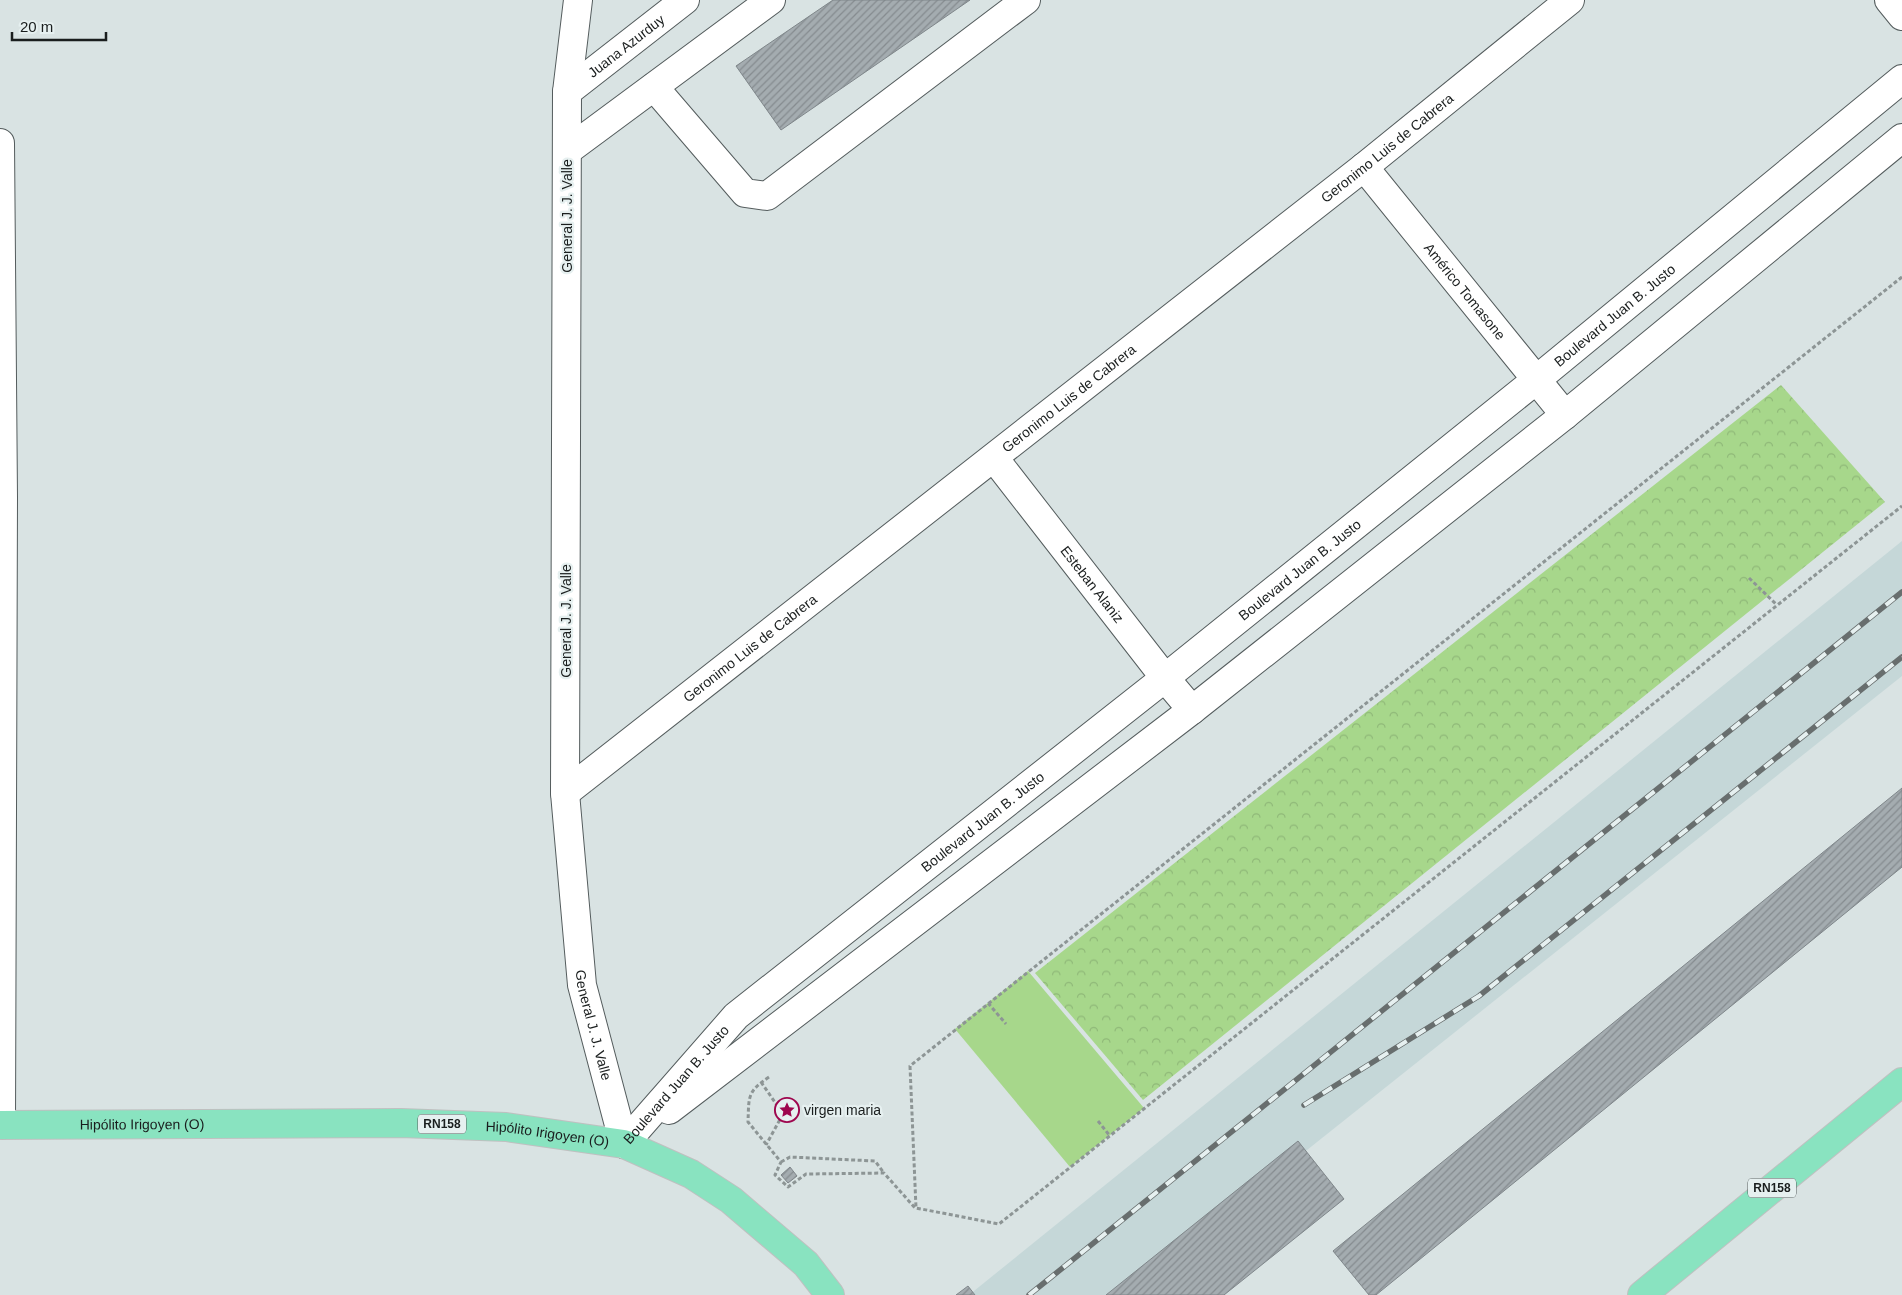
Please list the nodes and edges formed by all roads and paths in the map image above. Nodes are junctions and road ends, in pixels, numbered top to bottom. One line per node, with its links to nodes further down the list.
1 (578, 0): 10 (street, General J. J. Valle)
2 (686, 0): 10 (street, Juana Azurduy)
3 (771, 0): 9 (street)
4 (1026, 0): 9 (street)
5 (1570, 0): 14 (street, Geronimo Luis de Cabrera)
6 (1889, 0): 7 (street)
7 (1902, 16)
8 (1902, 80): 16 (street, Boulevard Juan B. Justo)
9 (654, 87): 13 (street)
10 (567, 92): 13 (street, General J. J. Valle)
11 (1902, 138): 17 (street, Boulevard Juan B. Justo)
12 (0, 143): 19 (street)
13 (567, 151): 25 (street, General J. J. Valle)
14 (1364, 167): 16 (street, Américo Tomasone); 18 (street, Geronimo Luis de Cabrera)
15 (1902, 277): 26 (path)
16 (1536, 380): 17 (street, Américo Tomasone); 23 (street, Boulevard Juan B. Justo)
17 (1565, 415): 24 (street, Boulevard Juan B. Justo)
18 (994, 458): 23 (street, Esteban Alaniz); 25 (street, Geronimo Luis de Cabrera)
19 (1, 497): 32 (street)
20 (1902, 506): 22 (path)
21 (1749, 578): 22 (path)
22 (1778, 605): 33 (path)
23 (1165, 678): 24 (street, Esteban Alaniz); 34 (street, Boulevard Juan B. Justo)
24 (1192, 710): 34 (street, Boulevard Juan B. Justo)
25 (565, 793): 34 (street, General J. J. Valle)
26 (988, 1003): 27 (path); 38 (path)
27 (1006, 1024)
28 (769, 1077): 29 (path)
29 (761, 1082): 35 (path); 35 (path)
30 (1902, 1082): 40 (highway, RN158)
31 (1098, 1122): 33 (path)
32 (0, 1125): 34 (highway, Hipólito Irigoyen (O) / RN158)
33 (1110, 1136): 38 (path)
34 (624, 1144): 39 (highway, Hipólito Irigoyen (O) / RN158)
35 (766, 1146): 36 (path)
36 (781, 1162): 37 (path); 37 (path)
37 (884, 1172): 38 (path)
38 (916, 1208)
39 (830, 1295)
40 (1642, 1295)

